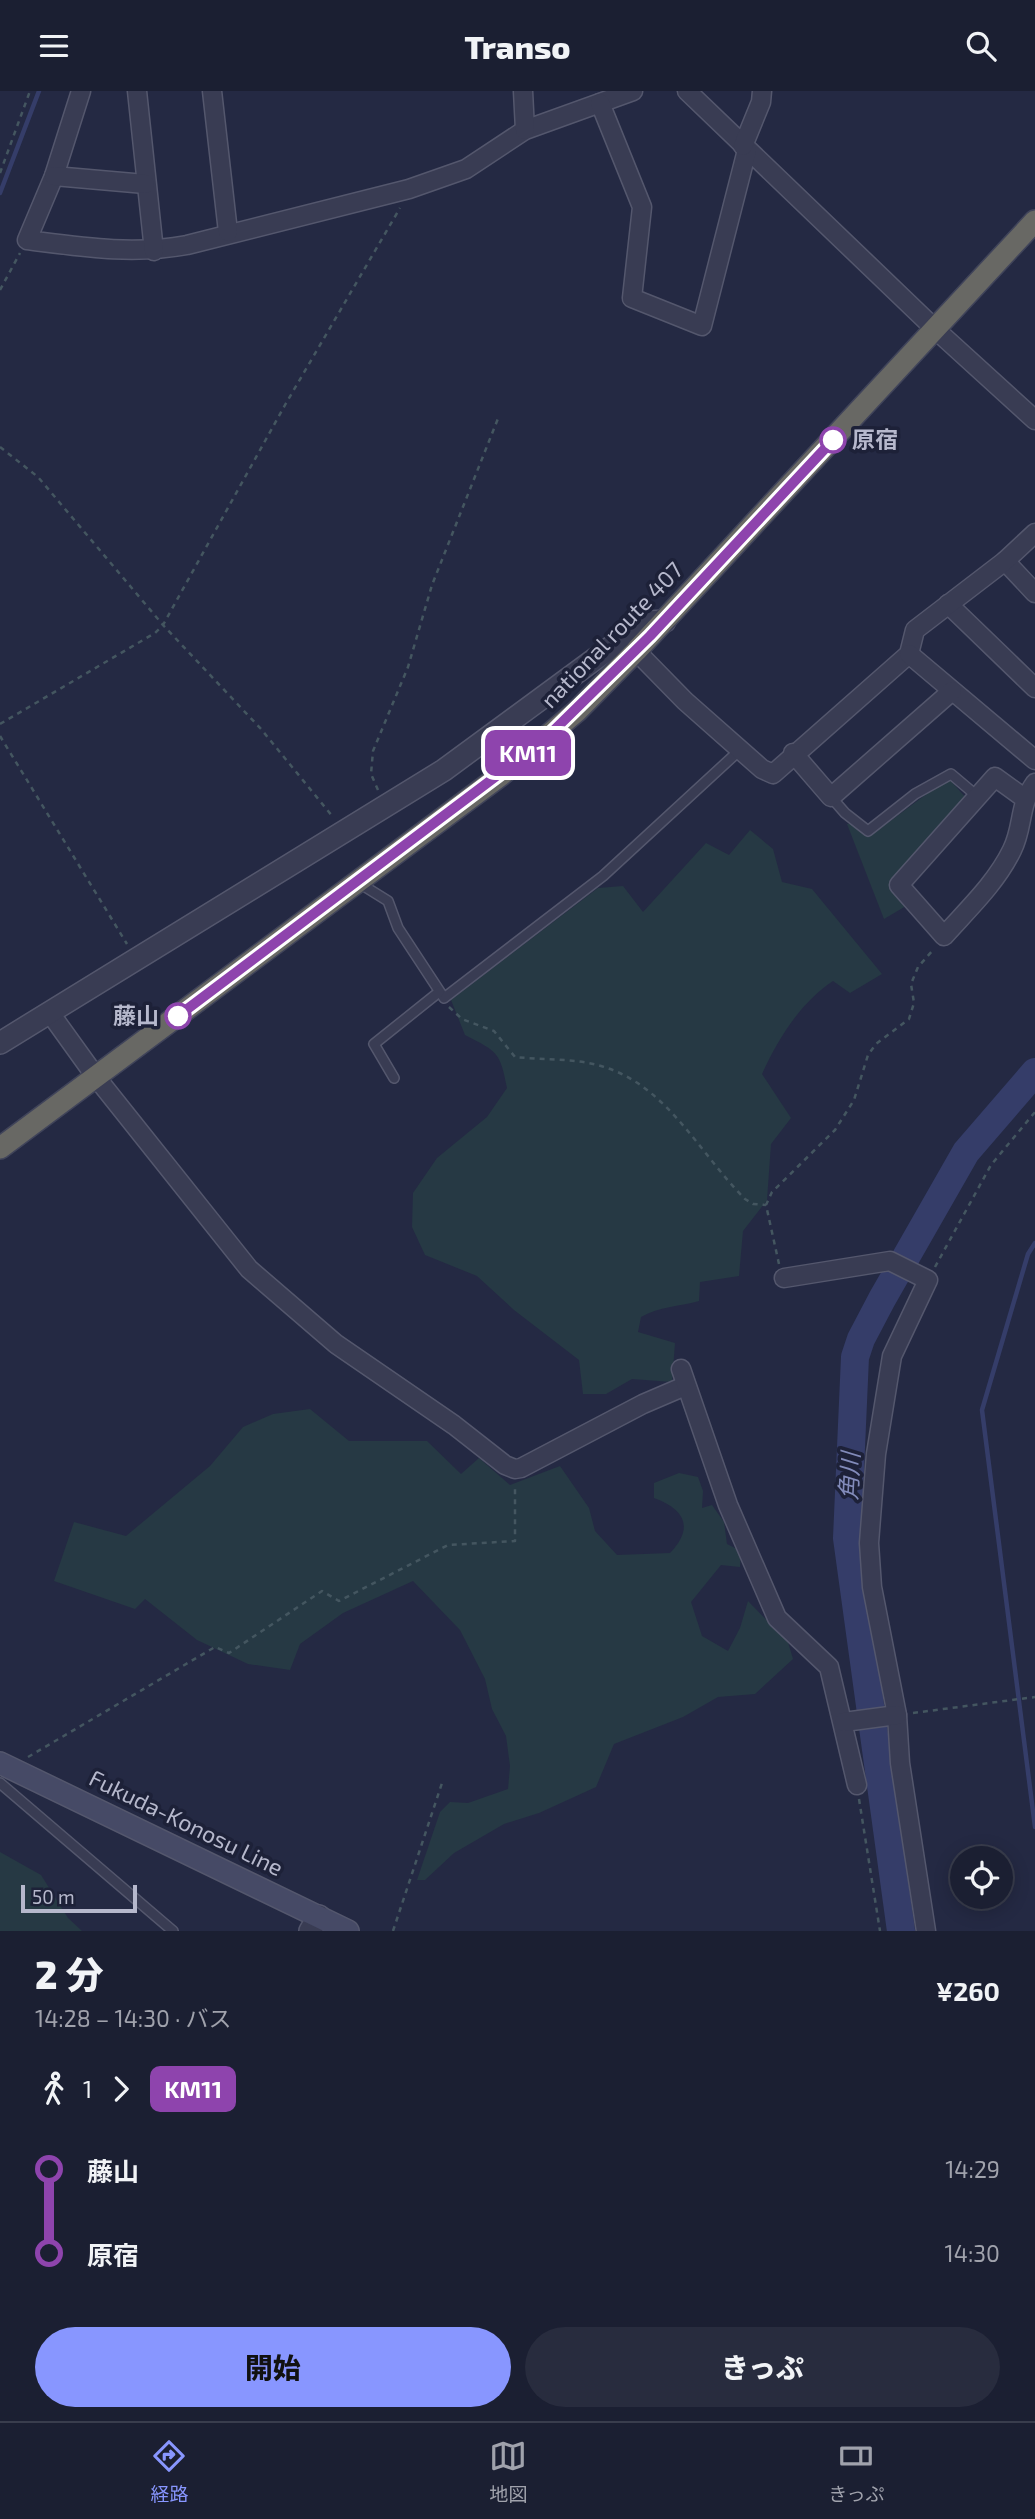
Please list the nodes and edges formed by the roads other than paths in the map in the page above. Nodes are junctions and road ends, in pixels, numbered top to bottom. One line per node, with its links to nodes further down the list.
1 (81, 91): 11 (street)
2 (137, 91): 12 (street)
3 (212, 91): 14 (street)
4 (523, 91): 9 (street)
5 (633, 91): 8 (street)
6 (687, 91): 10 (street)
7 (762, 91): 10 (street)
8 (600, 103): 9 (street); 10 (street)
9 (526, 130): 14 (street)
10 (745, 148): 16 (street)
11 (54, 176): 12 (street); 15 (street)
12 (145, 184): 15 (street)
13 (1035, 221): 16 (highway, national route 407)
14 (228, 232): 15 (street)
15 (154, 251)
16 (935, 329): 17 (street); 22 (highway, national route 407)
17 (1035, 420)
18 (1035, 533): 19 (street)
19 (1005, 561): 20 (street); 21 (street)
20 (1035, 593)
21 (948, 604): 24 (street); 25 (street)
22 (665, 621): 23 (highway, national route 407); 36 (street)
23 (636, 651): 27 (street); 34 (highway, national route 407)
24 (909, 655): 26 (street); 28 (street)
25 (1034, 687)
26 (952, 691): 29 (street); 32 (street)
27 (741, 749): 28 (street); 35 (lane)
28 (793, 753): 32 (street)
29 (1035, 760)
30 (1035, 783): 33 (street)
31 (976, 796): 32 (lane); 33 (street); 33 (street)
32 (831, 797)
33 (1024, 798)
34 (358, 883): 35 (lane); 38 (highway, national route 407)
35 (442, 995): 39 (lane)
36 (50, 1013): 37 (street); 38 (street)
37 (0, 1043)
38 (96, 1077): 40 (highway, national route 407); 43 (street)
39 (394, 1078)
40 (0, 1149)
41 (784, 1278): 42 (street)
42 (897, 1715): 43 (street); 49 (street)
43 (844, 1722): 45 (street)
44 (1, 1769): 46 (main road, Fukuda-Konosu Line); 47 (lane)
45 (857, 1785)
46 (314, 1924): 48 (main road, Fukuda-Konosu Line)
47 (173, 1931)
48 (348, 1931)
49 (926, 1931)

